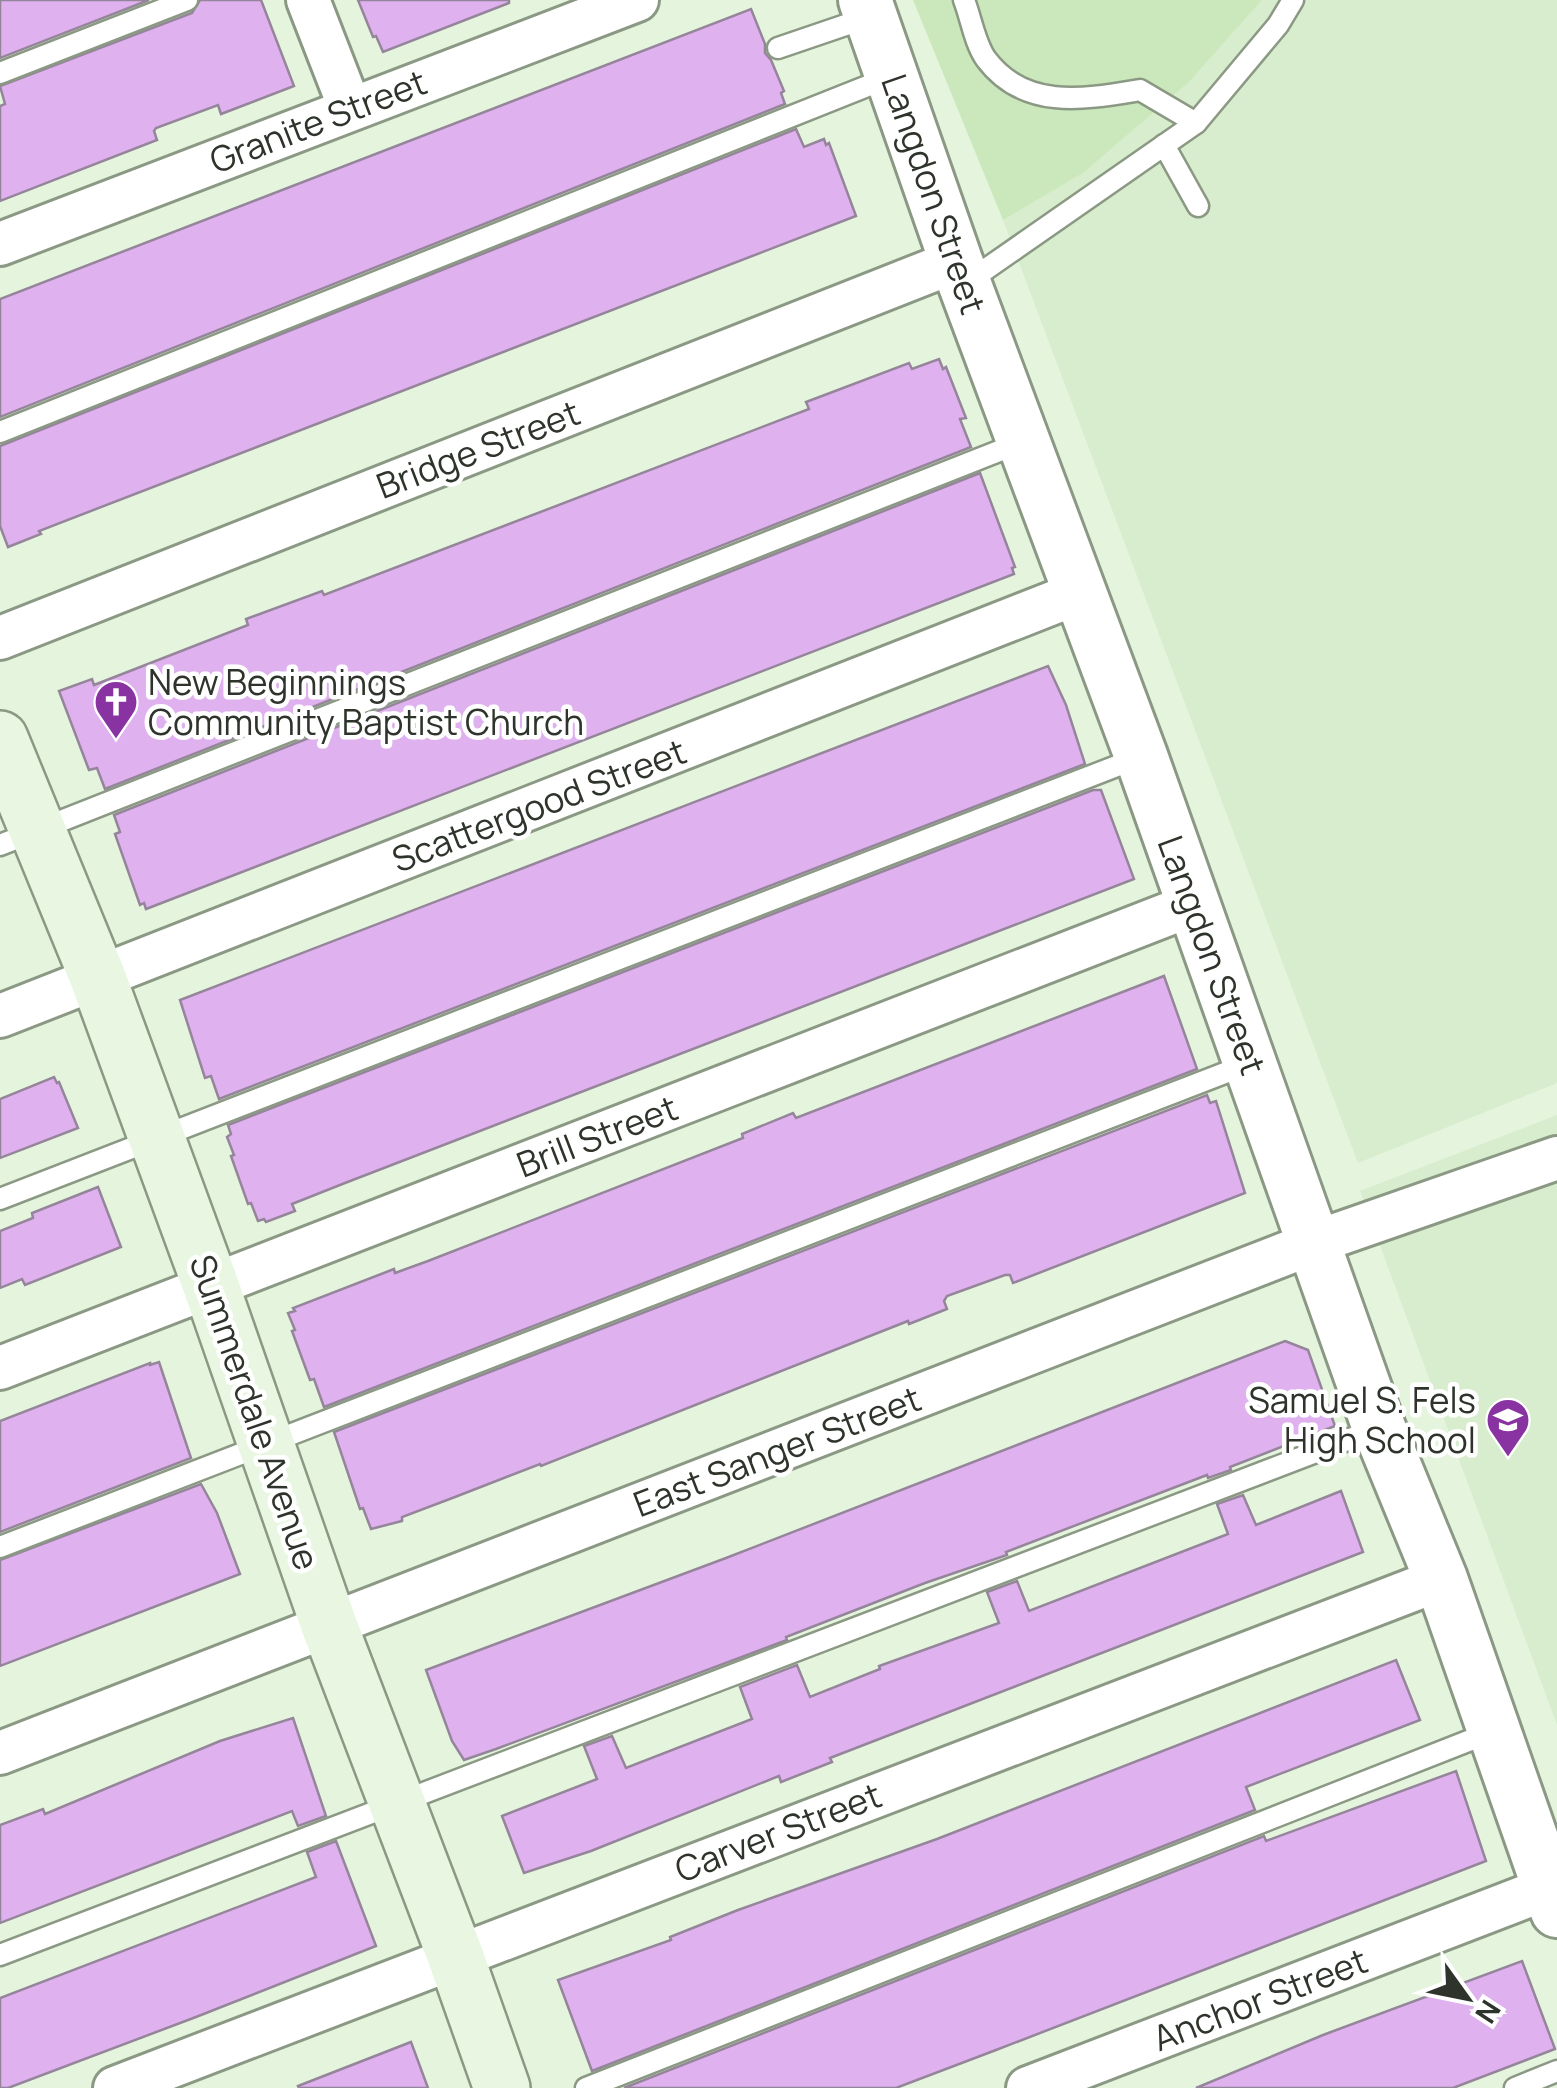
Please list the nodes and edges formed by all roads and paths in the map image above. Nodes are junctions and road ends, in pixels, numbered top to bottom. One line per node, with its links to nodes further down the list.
1 (187, 0): 8 (lane)
2 (308, 0): 10 (street)
3 (638, 0): 10 (street, Granite Street)
4 (964, 0): 11 (lane)
5 (1293, 0): 11 (lane)
6 (868, 8): 7 (lane); 9 (street, Langdon Street)
7 (778, 48)
8 (0, 73)
9 (893, 76): 15 (street, Langdon Street); 16 (lane)
10 (350, 108): 14 (street, Granite Street)
11 (1196, 124): 12 (lane)
12 (1164, 145): 13 (lane); 15 (lane)
13 (1198, 206)
14 (0, 244)
15 (960, 273): 17 (street, Langdon Street); 19 (street, Bridge Street)
16 (0, 432)
17 (1023, 441): 18 (street, Langdon Street); 22 (lane)
18 (1078, 593): 21 (street, Langdon Street); 24 (street, Scattergood Street)
19 (0, 638)
20 (0, 739): 22 (main road, Summerdale Avenue)
21 (1141, 756): 23 (street, Langdon Street); 27 (lane)
22 (18, 838): 24 (main road, Summerdale Avenue)
23 (1194, 904): 26 (street, Langdon Street); 31 (street, Brill Street)
24 (98, 978): 25 (street, Scattergood Street); 27 (main road, Summerdale Avenue)
25 (0, 1016)
26 (1250, 1063): 30 (street, Langdon Street); 34 (lane)
27 (156, 1140): 29 (lane); 31 (main road, Summerdale Avenue)
28 (1557, 1158): 30 (street, East Sanger Street)
29 (0, 1199)
30 (1313, 1243): 33 (street, Langdon Street); 37 (street, East Sanger Street)
31 (211, 1286): 32 (street, Brill Street); 34 (main road, Summerdale Avenue)
32 (0, 1368)
33 (1379, 1428): 36 (street, Langdon Street); 40 (lane)
34 (266, 1445): 35 (lane); 37 (main road, Summerdale Avenue)
35 (0, 1547)
36 (1442, 1579): 38 (street, Langdon Street); 43 (street, Carver Street)
37 (329, 1625): 39 (street, East Sanger Street); 40 (main road, Summerdale Avenue)
38 (1494, 1731): 41 (street, Langdon Street); 47 (lane)
39 (0, 1753)
40 (397, 1803): 42 (lane); 43 (main road, Summerdale Avenue)
41 (1552, 1900): 48 (street, Anchor Street)
42 (0, 1955)
43 (455, 1955): 45 (street, Carver Street); 46 (main road, Summerdale Avenue)
44 (1557, 2071): 49 (lane)
45 (115, 2088)
46 (502, 2088)
47 (586, 2088)
48 (1028, 2088)
49 (1515, 2088)

